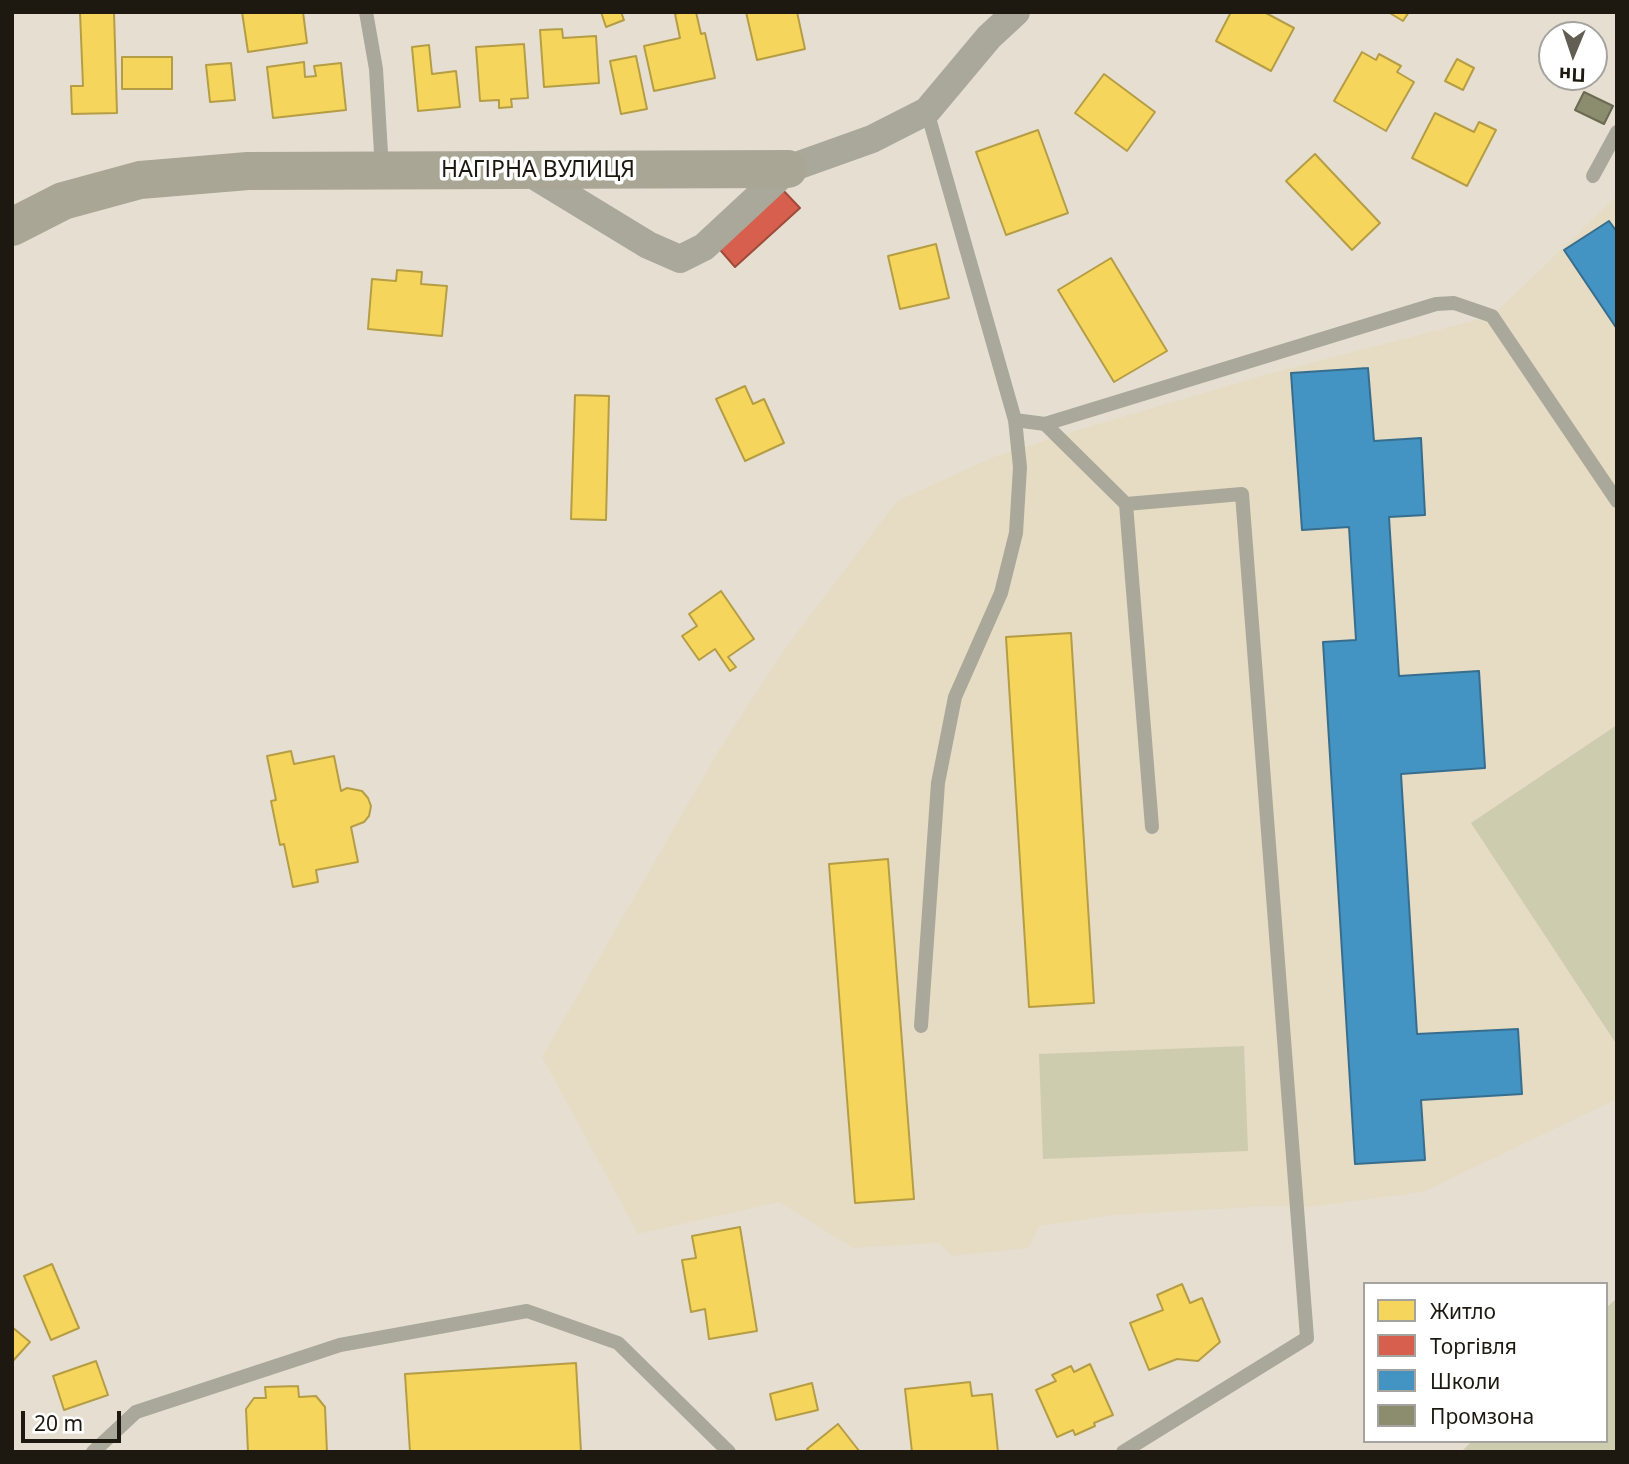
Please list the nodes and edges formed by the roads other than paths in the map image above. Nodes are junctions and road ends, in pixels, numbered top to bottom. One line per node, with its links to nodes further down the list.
1 (366, 12): 7 (lane)
2 (1016, 12): 3 (street, НАГІРНА ВУЛИЦЯ)
3 (927, 111): 5 (street, НАГІРНА ВУЛИЦЯ); 10 (lane)
4 (1617, 132): 8 (lane)
5 (788, 169): 6 (street, НАГІРНА ВУЛИЦЯ); 6 (street)
6 (525, 170): 7 (street, НАГІРНА ВУЛИЦЯ)
7 (382, 171): 9 (street, НАГІРНА ВУЛИЦЯ)
8 (1593, 176)
9 (12, 227)
10 (1015, 420): 11 (lane); 15 (lane)
11 (1045, 424): 12 (lane); 13 (lane)
12 (1617, 501)
13 (1126, 504): 14 (lane); 18 (lane)
14 (1152, 827)
15 (921, 1026)
16 (93, 1452): 17 (lane)
17 (729, 1452)
18 (1124, 1452)

